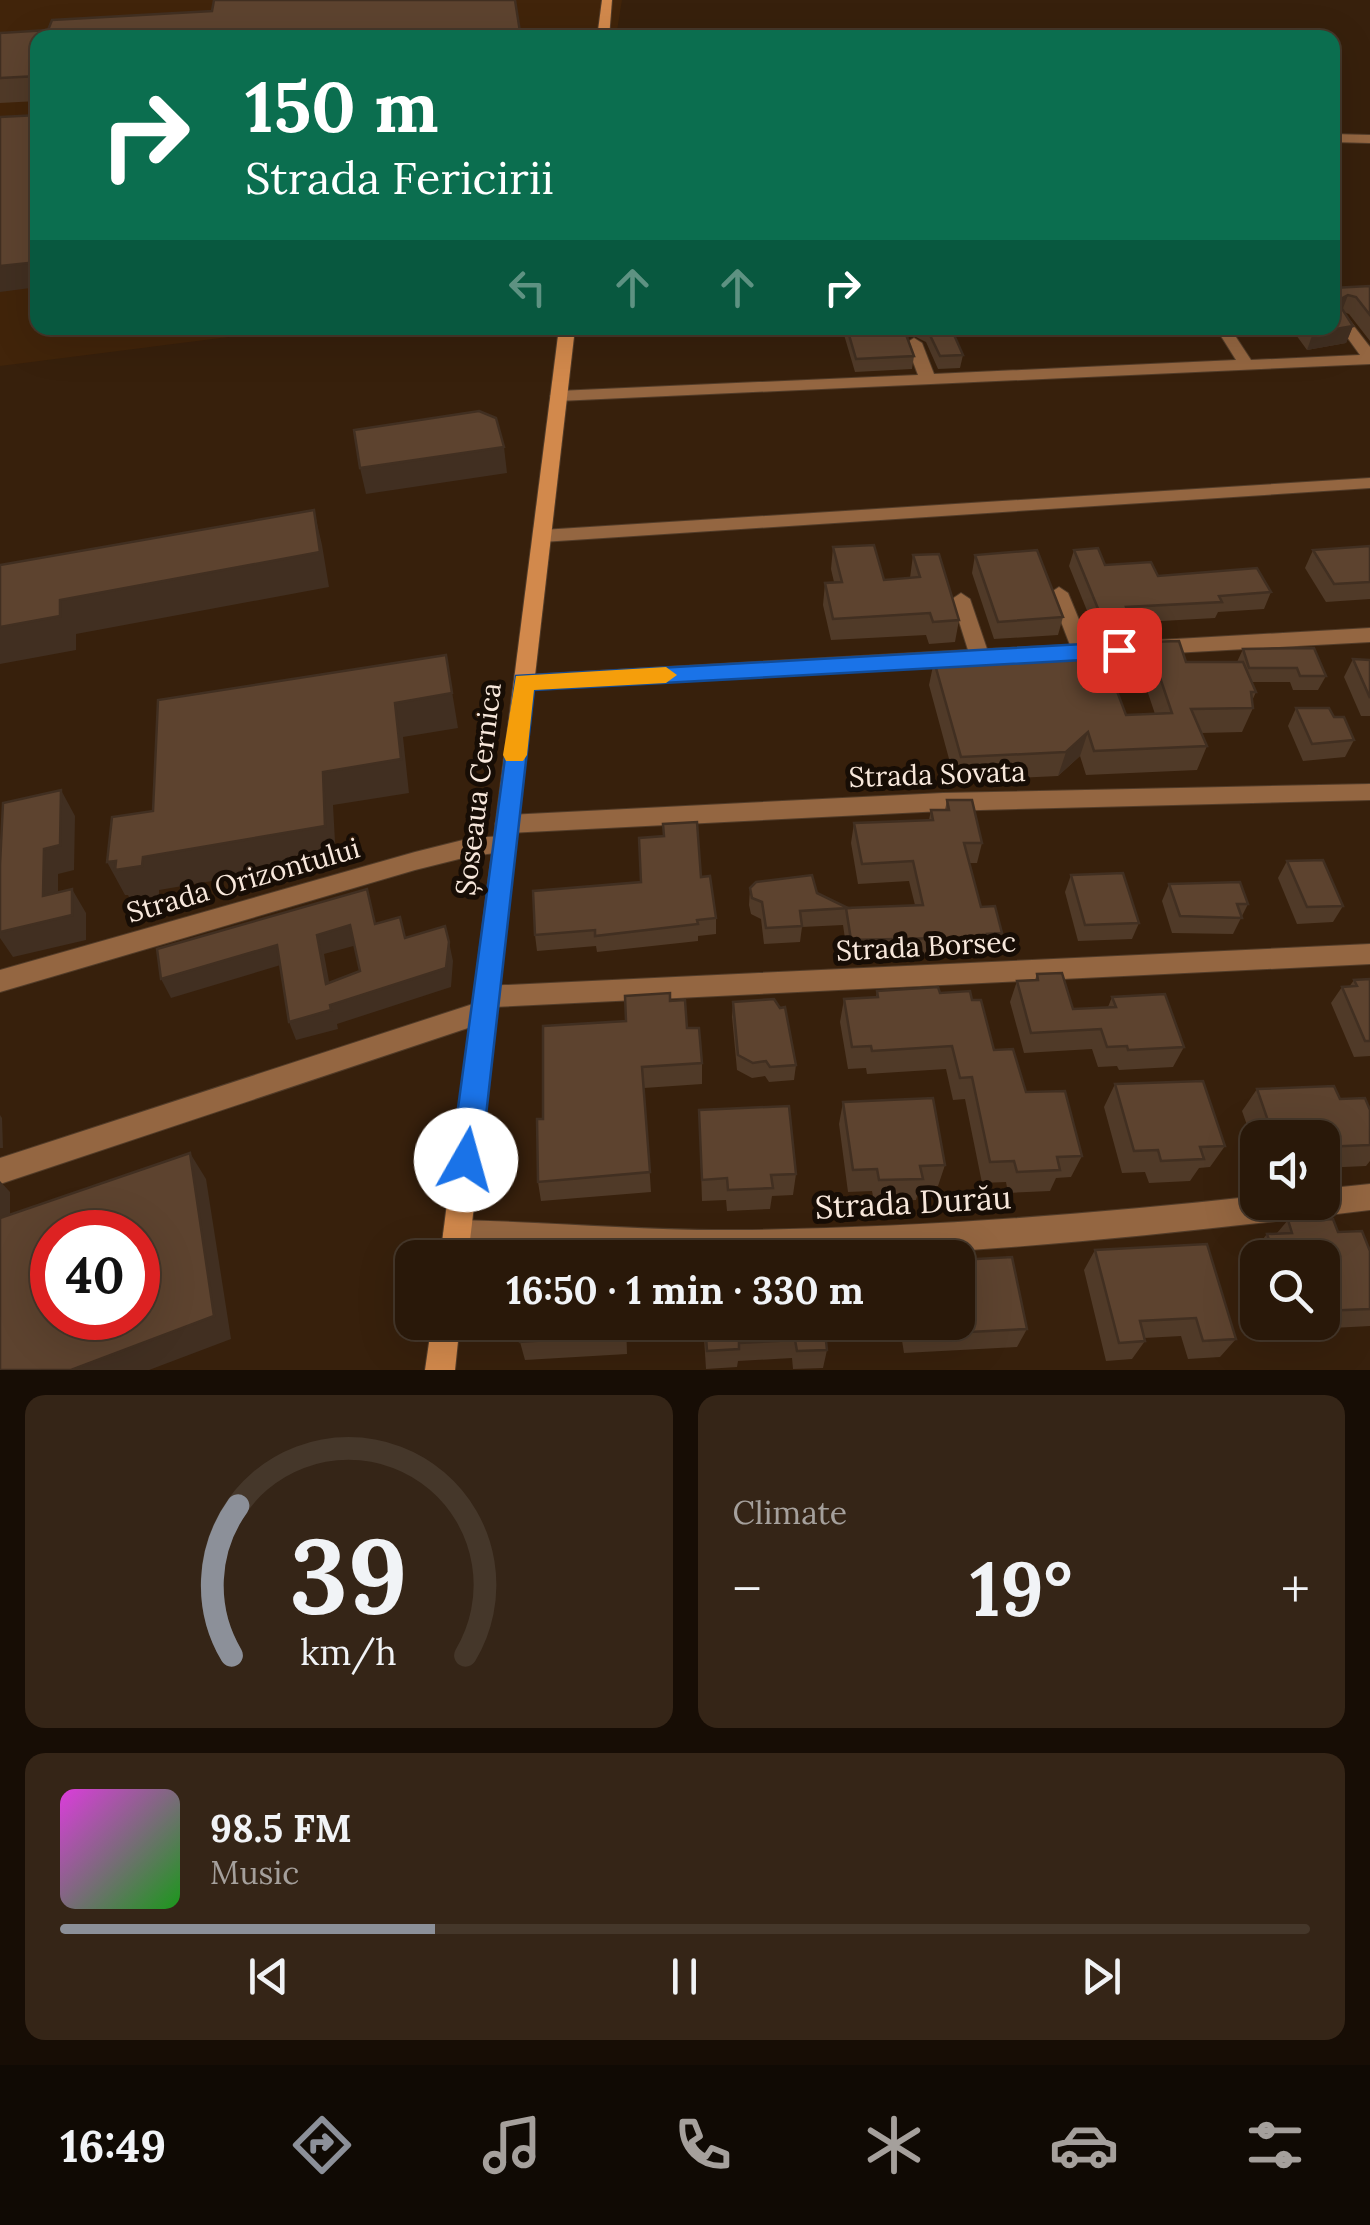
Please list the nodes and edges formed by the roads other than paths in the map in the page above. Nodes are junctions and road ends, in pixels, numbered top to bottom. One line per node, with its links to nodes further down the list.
1 (607, 0): 2 (street)
2 (604, 30)
3 (1340, 138): 4 (street)
4 (1370, 139)
5 (1341, 320): 9 (street)
6 (566, 335): 12 (street, Șoseaua Cernica)
7 (1227, 335): 10 (street)
8 (914, 343): 11 (street)
9 (1370, 358): 10 (street)
10 (1246, 365): 11 (street)
11 (928, 380): 12 (street)
12 (558, 396): 14 (street, Șoseaua Cernica)
13 (1370, 483): 14 (street)
14 (542, 536): 20 (street, Șoseaua Cernica)
15 (1059, 593): 18 (street)
16 (961, 599): 19 (street)
17 (1370, 635): 18 (street)
18 (1083, 652): 19 (street)
19 (980, 658): 20 (street)
20 (524, 682): 22 (street, Șoseaua Cernica)
21 (1370, 792): 22 (street, Strada Sovata)
22 (505, 834): 24 (street, Strada Orizontului); 25 (street, Șoseaua Cernica)
23 (1370, 954): 25 (street, Strada Borsec)
24 (0, 981)
25 (484, 1004): 26 (street, Strada Borsec); 28 (street, Șoseaua Cernica)
26 (0, 1171)
27 (1370, 1197): 31 (street, Strada Durău)
28 (457, 1240)
29 (498, 1240): 30 (street, Strada Durău)
30 (656, 1240)
31 (873, 1240)
32 (444, 1340): 33 (street)
33 (440, 1370)

